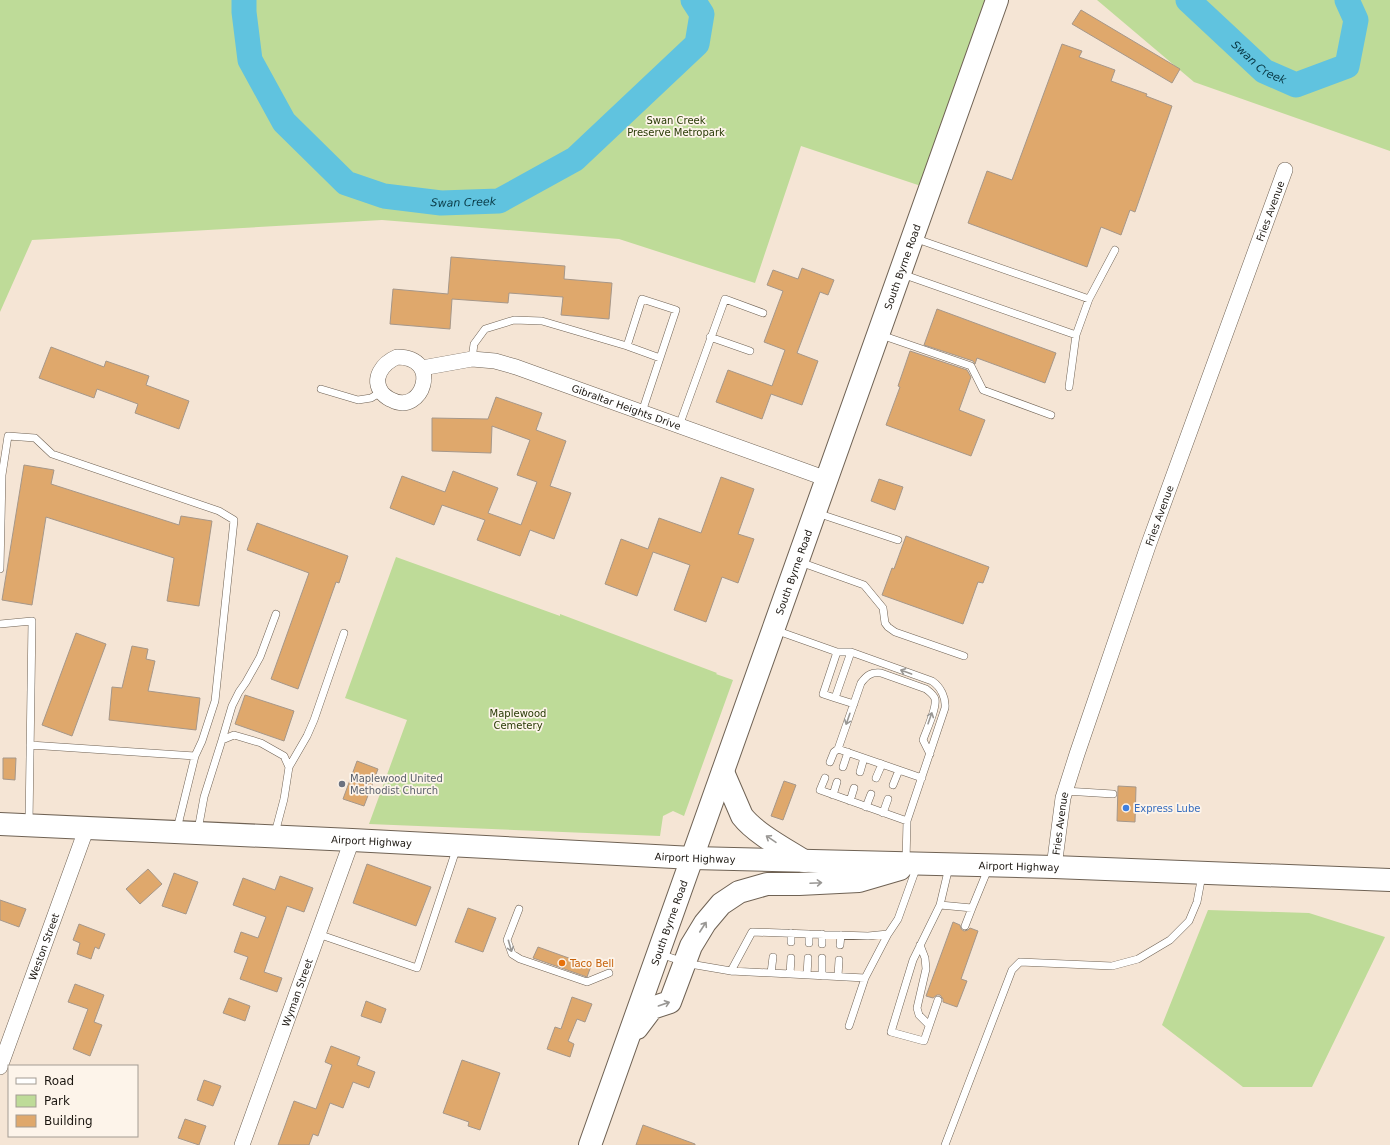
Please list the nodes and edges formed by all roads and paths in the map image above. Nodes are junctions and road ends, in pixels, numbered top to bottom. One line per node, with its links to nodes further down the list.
1 (997, 0): 3 (main road, South Byrne Road)
2 (1285, 170): 56 (street, Fries Avenue)
3 (913, 237): 5 (main road, South Byrne Road); 6 (lane)
4 (1115, 250): 6 (lane)
5 (900, 274): 8 (main road, South Byrne Road); 9 (lane)
6 (1090, 299): 9 (lane)
7 (763, 313): 10 (lane)
8 (878, 334): 20 (lane); 22 (main road, South Byrne Road)
9 (1076, 335): 16 (lane)
10 (710, 337): 12 (lane); 21 (lane)
11 (626, 346): 13 (lane); 13 (lane); 14 (lane)
12 (750, 351)
13 (660, 358): 19 (lane)
14 (472, 359): 15 (street, Gibraltar Heights Drive); 19 (street, Gibraltar Heights Drive)
15 (422, 368): 18 (street); 18 (street)
16 (1069, 387)
17 (321, 389): 18 (lane)
18 (382, 392)
19 (642, 412): 21 (street, Gibraltar Heights Drive)
20 (1051, 415)
21 (678, 426): 22 (street, Gibraltar Heights Drive)
22 (826, 479): 23 (main road, South Byrne Road)
23 (815, 512): 24 (lane); 25 (main road, South Byrne Road)
24 (898, 540)
25 (798, 561): 29 (main road, South Byrne Road); 33 (lane)
26 (0, 570): 41 (lane)
27 (276, 614): 36 (lane)
28 (0, 624): 37 (lane)
29 (774, 629): 31 (lane); 48 (main road, South Byrne Road)
30 (344, 633): 45 (lane)
31 (837, 652): 32 (lane); 34 (lane)
32 (851, 652): 34 (lane); 40 (lane, one-way to 32)
33 (964, 656)
34 (835, 698): 35 (lane)
35 (854, 704): 38 (lane, one-way to 38); 40 (lane, one-way to 35)
36 (222, 740): 45 (lane); 68 (lane)
37 (30, 745): 41 (lane); 66 (lane)
38 (838, 749): 39 (lane); 43 (lane)
39 (848, 752): 42 (lane); 46 (lane)
40 (930, 754): 52 (lane)
41 (195, 756): 68 (lane)
42 (864, 758): 44 (lane); 49 (lane)
43 (830, 762)
44 (882, 764): 47 (lane); 51 (lane)
45 (289, 767): 69 (lane)
46 (843, 767)
47 (898, 770): 52 (lane); 54 (lane)
48 (723, 772): 72 (main road, South Byrne Road); 73 (main road, one-way to 48)
49 (860, 772)
50 (825, 778): 59 (lane)
51 (876, 778)
52 (922, 778): 64 (lane)
53 (837, 782): 59 (lane)
54 (893, 785)
55 (854, 788): 61 (lane)
56 (1065, 791): 58 (lane); 77 (street, Fries Avenue)
57 (871, 794): 62 (lane)
58 (1113, 794)
59 (833, 795): 61 (lane)
60 (888, 799): 63 (lane)
61 (850, 801): 62 (lane)
62 (866, 807): 63 (lane)
63 (883, 813): 64 (lane)
64 (907, 821): 74 (lane)
65 (0, 824): 66 (main road, Airport Highway)
66 (29, 825): 67 (main road, Airport Highway)
67 (87, 827): 68 (main road, Airport Highway); 116 (street, Weston Street)
68 (187, 832): 69 (main road, Airport Highway)
69 (275, 836): 70 (main road, Airport Highway)
70 (352, 840): 71 (main road, Airport Highway); 86 (street, Wyman Street)
71 (457, 846): 72 (main road, Airport Highway); 86 (lane)
72 (693, 858): 73 (main road, Airport Highway); 97 (main road, South Byrne Road)
73 (804, 861): 74 (main road, Airport Highway)
74 (912, 863): 75 (main road, Airport Highway); 89 (lane); 103 (main road, one-way to 74)
75 (949, 864): 76 (main road, Airport Highway); 80 (lane)
76 (990, 865): 77 (main road, Airport Highway); 81 (lane)
77 (1054, 867): 78 (main road, Airport Highway)
78 (1202, 872): 79 (main road, Airport Highway); 119 (lane)
79 (1390, 880)
80 (940, 905): 81 (lane); 96 (lane)
81 (972, 908): 83 (lane)
82 (519, 909): 105 (lane, one-way to 105)
83 (965, 926)
84 (774, 933): 85 (lane); 91 (lane); 104 (lane)
85 (791, 933): 87 (lane); 92 (lane)
86 (318, 934): 117 (street, Wyman Street)
87 (809, 934): 88 (lane); 93 (lane)
88 (822, 934): 90 (lane); 94 (lane)
89 (888, 934): 90 (lane); 111 (lane)
90 (841, 935): 95 (lane)
91 (774, 942)
92 (791, 942)
93 (809, 943)
94 (822, 944)
95 (840, 945)
96 (920, 945): 113 (lane); 113 (lane)
97 (659, 953): 103 (lane); 115 (main road, South Byrne Road)
98 (773, 957): 106 (lane)
99 (791, 958): 107 (lane)
100 (808, 958): 108 (lane)
101 (822, 958): 109 (lane)
102 (839, 960): 110 (lane)
103 (685, 962): 104 (lane); 115 (main road, one-way to 103)
104 (732, 971): 106 (lane)
105 (609, 973)
106 (771, 973): 107 (lane)
107 (790, 974): 108 (lane)
108 (806, 975): 109 (lane)
109 (822, 976): 110 (lane)
110 (838, 976): 111 (lane)
111 (865, 978): 114 (lane)
112 (938, 1000): 113 (lane)
113 (930, 1025)
114 (848, 1026)
115 (628, 1040): 118 (main road, South Byrne Road)
116 (0, 1066)
117 (242, 1145)
118 (590, 1145)
119 (945, 1145)

